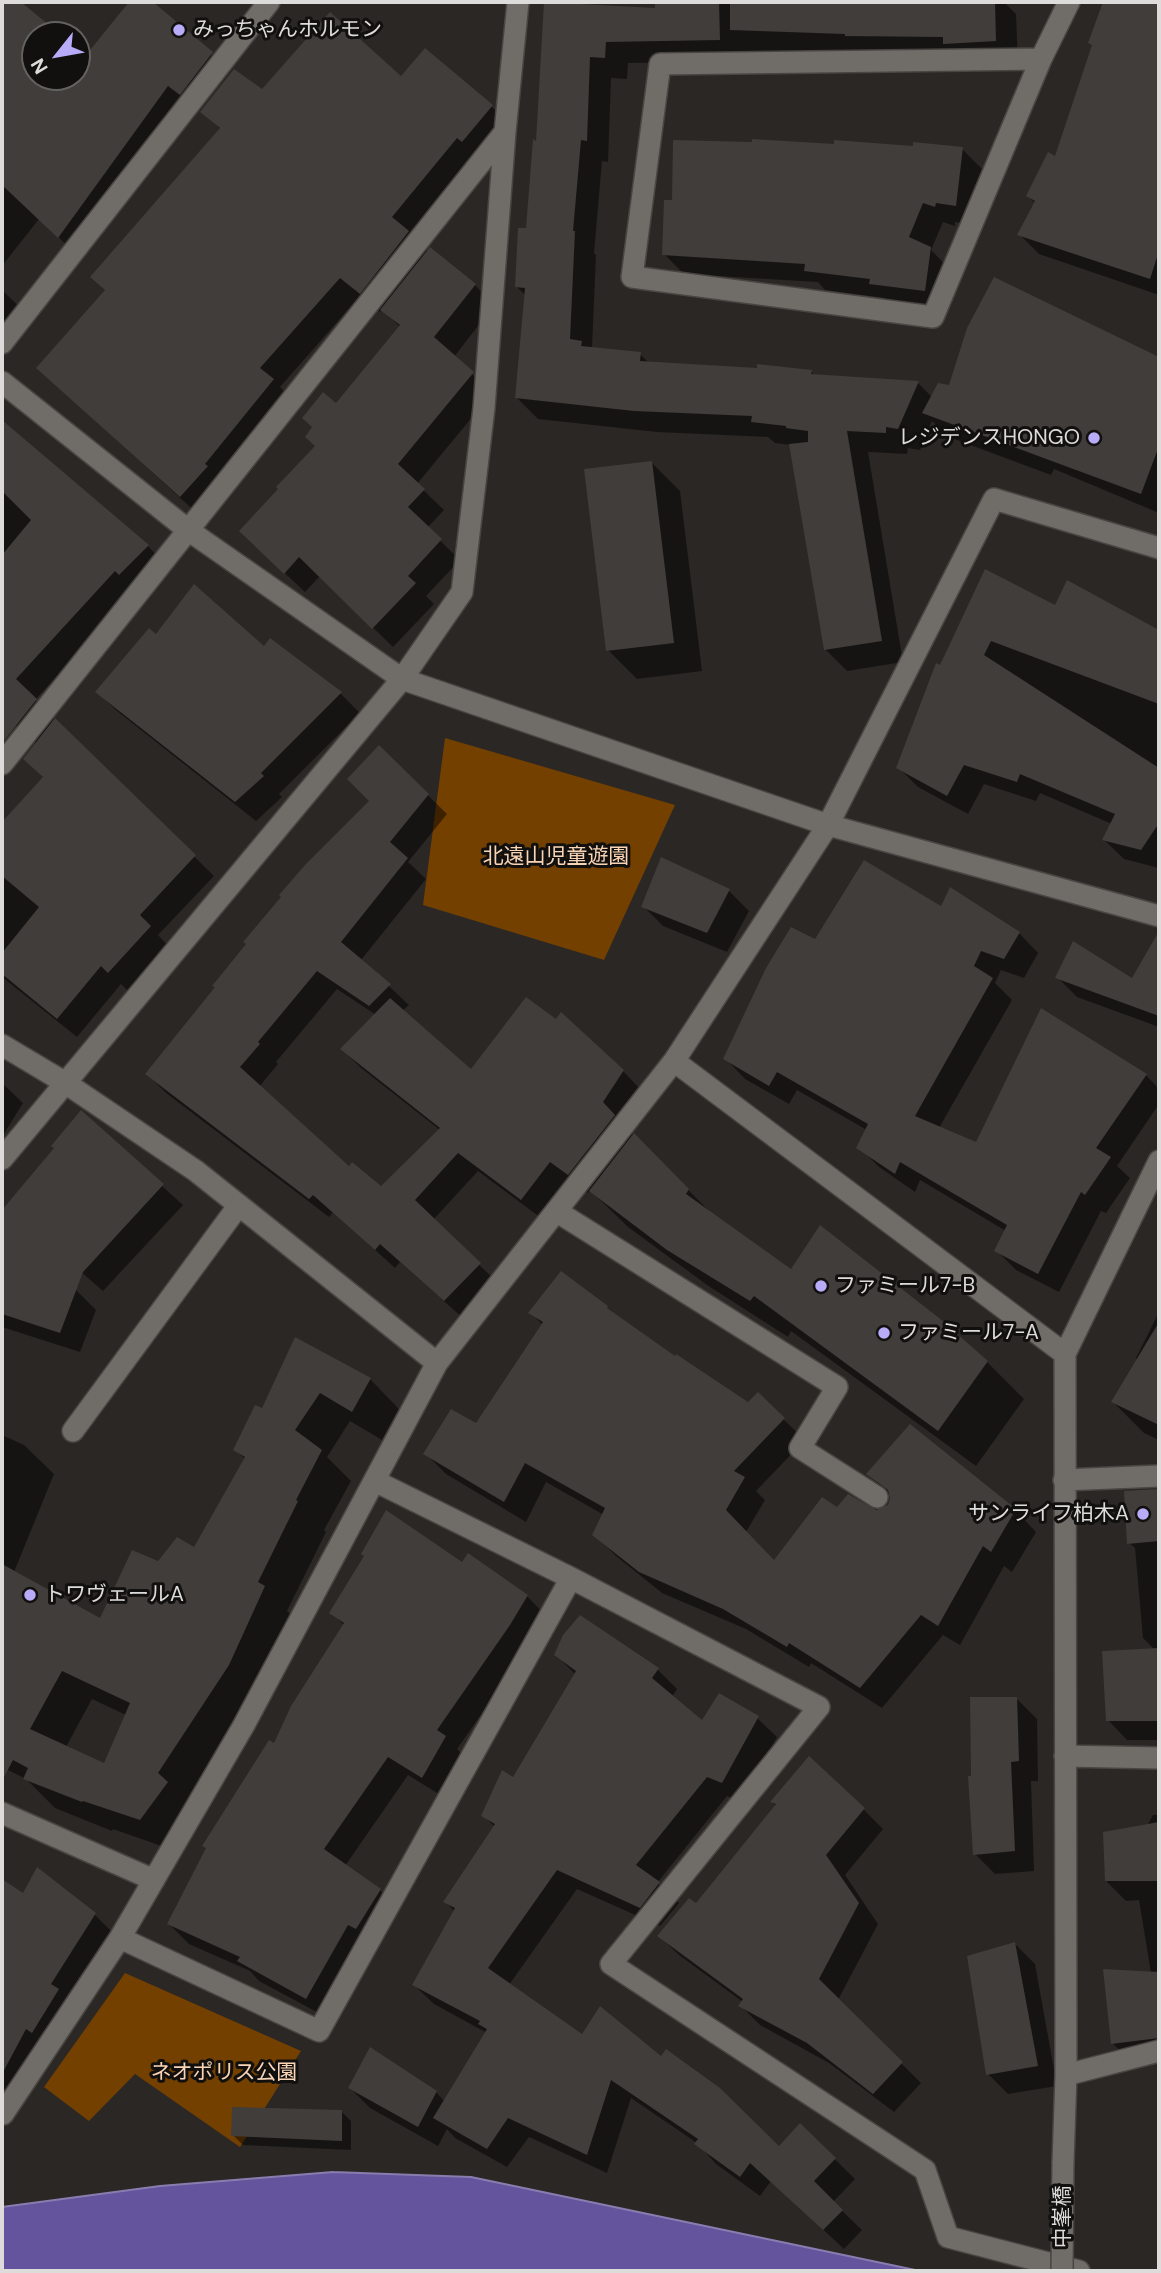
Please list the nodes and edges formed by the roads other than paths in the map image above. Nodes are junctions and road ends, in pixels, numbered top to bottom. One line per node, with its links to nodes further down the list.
1 (269, 2): 6 (street)
2 (518, 2): 5 (street)
3 (1069, 2): 4 (street)
4 (1041, 59): 4 (street)
5 (505, 132): 8 (street); 10 (street)
6 (2, 343)
7 (2, 383): 8 (street)
8 (188, 530): 10 (street); 11 (street)
9 (1157, 540): 12 (street)
10 (402, 679): 12 (street); 16 (street)
11 (2, 764)
12 (828, 825): 13 (street); 15 (street)
13 (1159, 916)
14 (2, 1045): 16 (street)
15 (674, 1061): 20 (street); 21 (street)
16 (64, 1083): 17 (street); 19 (street)
17 (2, 1159)
18 (1159, 1161): 21 (street)
19 (239, 1205): 22 (street); 23 (street)
20 (556, 1211): 22 (street); 27 (street)
21 (1065, 1354): 25 (street, 中峯橋)
22 (437, 1363): 26 (street)
23 (74, 1431)
24 (1159, 1476): 25 (street)
25 (1064, 1480): 29 (street, 中峯橋)
26 (375, 1481): 28 (street); 32 (street)
27 (877, 1497)
28 (571, 1578): 33 (street); 38 (street)
29 (1065, 1756): 30 (street); 35 (street, 中峯橋)
30 (1159, 1758)
31 (2, 1813): 32 (street)
32 (154, 1881): 33 (street)
33 (120, 1938): 36 (street)
34 (1159, 2051): 35 (street)
35 (1066, 2075): 37 (street, 中峯橋, bridge)
36 (2, 2114)
37 (1062, 2271)
38 (1079, 2271)

